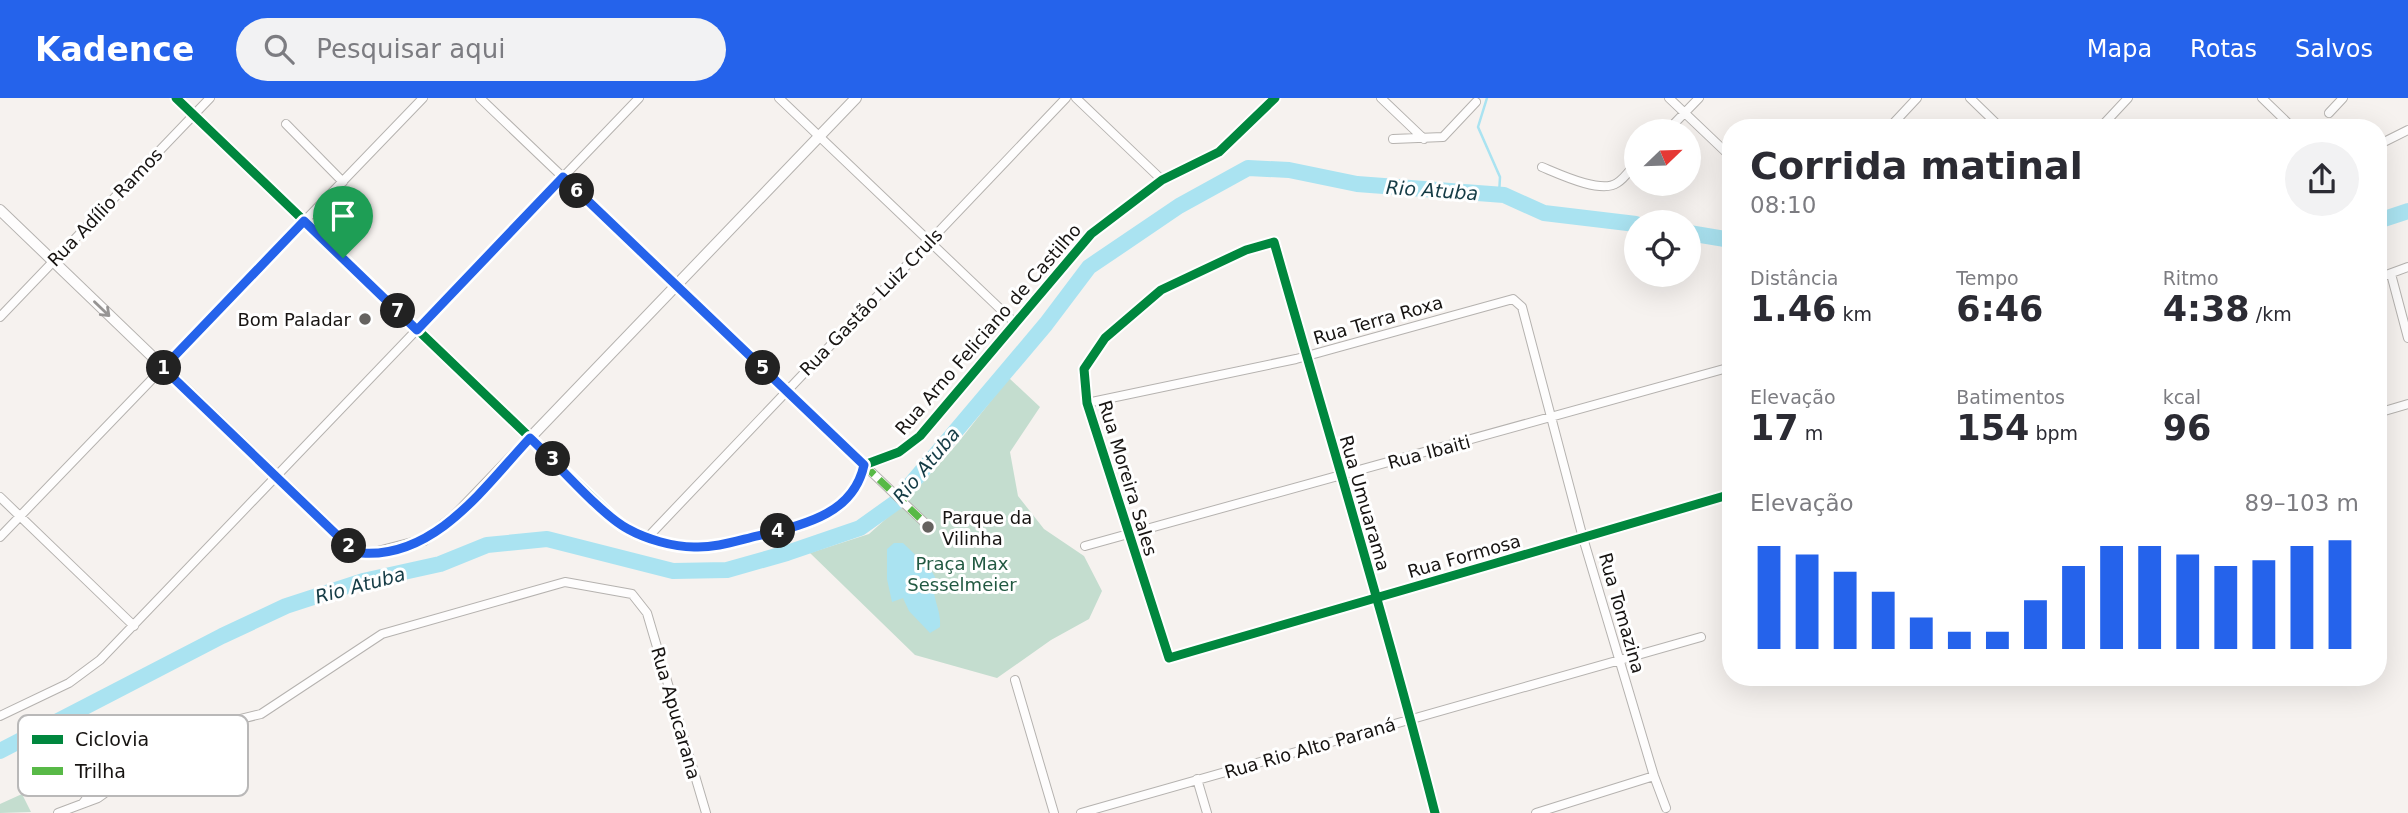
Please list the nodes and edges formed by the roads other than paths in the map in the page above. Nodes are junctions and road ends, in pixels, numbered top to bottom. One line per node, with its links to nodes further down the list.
1 (176, 98): 22 (street)
2 (210, 98): 22 (street, Rua Adílio Ramos)
3 (423, 98): 39 (street)
4 (480, 98): 37 (street)
5 (639, 98): 37 (street)
6 (779, 98): 30 (street)
7 (856, 98): 30 (street)
8 (1066, 98): 42 (street, Rua Gastão Luiz Cruls)
9 (1076, 98): 38 (street)
10 (1275, 98): 38 (street, Rua Arno Feliciano de Castilho)
11 (1381, 98): 32 (street)
12 (1669, 98): 20 (street)
13 (1699, 98): 20 (street)
14 (1917, 98): 24 (street)
15 (1970, 98): 25 (street)
16 (2128, 98): 26 (street)
17 (2262, 98): 27 (street)
18 (2343, 98): 21 (street)
19 (1476, 102): 32 (street)
20 (1685, 113): 23 (street); 34 (street)
21 (2329, 113)
22 (194, 115): 41 (street); 44 (street, Rua Adílio Ramos)
23 (1679, 119)
24 (1897, 119)
25 (1992, 119)
26 (2109, 119)
27 (2284, 119)
28 (286, 124): 39 (street)
29 (2408, 130): 33 (street)
30 (819, 136): 42 (street); 48 (street)
31 (1393, 139): 32 (street)
32 (1424, 139)
33 (2387, 140)
34 (1722, 148)
35 (1542, 167): 36 (street)
36 (1624, 176)
37 (563, 177): 48 (street); 52 (street)
38 (1162, 180): 51 (street, Rua Arno Feliciano de Castilho)
39 (343, 182): 41 (street)
40 (0, 210): 44 (street)
41 (304, 221): 52 (street); 55 (street)
42 (929, 241): 51 (street); 57 (street, Rua Gastão Luiz Cruls)
43 (1274, 242): 54 (street, Rua Umuarama); 58 (street, Rua Moreira Sales)
44 (53, 261): 50 (street, Rua Adílio Ramos); 55 (street, one-way to 55)
45 (2408, 267): 46 (street)
46 (2391, 274): 47 (street); 53 (street)
47 (2387, 275)
48 (677, 286): 57 (street); 62 (street)
49 (1513, 299): 54 (street, Rua Terra Roxa); 61 (street, Rua Tomazina)
50 (0, 317)
51 (1015, 323): 63 (street, Rua Arno Feliciano de Castilho)
52 (417, 330): 62 (street); 64 (street)
53 (2408, 338)
54 (1307, 356): 58 (street, Rua Terra Roxa); 65 (street, Rua Umuarama)
55 (163, 368): 64 (street); 68 (street)
56 (1722, 370): 61 (street, Rua Ibaiti)
57 (787, 391): 63 (street); 72 (street, Rua Gastão Luiz Cruls)
58 (1087, 403): 70 (street, Rua Moreira Sales)
59 (2408, 404): 60 (street)
60 (2387, 410)
61 (1550, 419): 65 (street, Rua Ibaiti); 73 (street, Rua Tomazina)
62 (530, 438): 64 (street); 72 (street)
63 (864, 465): 69 (street); 72 (street)
64 (277, 477): 76 (street)
65 (1340, 477): 70 (street, Rua Ibaiti); 75 (street, Rua Umuarama)
66 (0, 497): 68 (street)
67 (1722, 497): 73 (street, Rua Formosa)
68 (20, 516): 71 (street); 76 (street)
69 (927, 526)
70 (1129, 535): 74 (street, Rua Ibaiti); 78 (street, Rua Moreira Sales)
71 (0, 537)
72 (648, 537)
73 (1583, 538): 75 (street, Rua Formosa); 79 (street, Rua Tomazina)
74 (1085, 546)
75 (1376, 597): 78 (street, Rua Formosa); 83 (street, Rua Umuarama)
76 (134, 626): 81 (street)
77 (1701, 637): 79 (street, Rua Rio Alto Paraná)
78 (1169, 658)
79 (1619, 658): 83 (street, Rua Rio Alto Paraná); 84 (street, Rua Tomazina)
80 (1015, 680): 92 (street)
81 (0, 716)
82 (248, 717): 91 (street, Rua Apucarana)
83 (1411, 719): 85 (street, Rua Rio Alto Paraná); 95 (street, Rua Umuarama)
84 (1654, 776): 89 (street, Rua Tomazina); 96 (street)
85 (1196, 779): 93 (street, Rua Rio Alto Paraná); 94 (street)
86 (88, 796): 88 (street)
87 (101, 796): 88 (street)
88 (83, 803): 90 (street)
89 (1666, 808)
90 (60, 812)
91 (706, 813)
92 (1054, 813)
93 (1081, 813)
94 (1207, 813)
95 (1435, 813)
96 (1536, 813)

